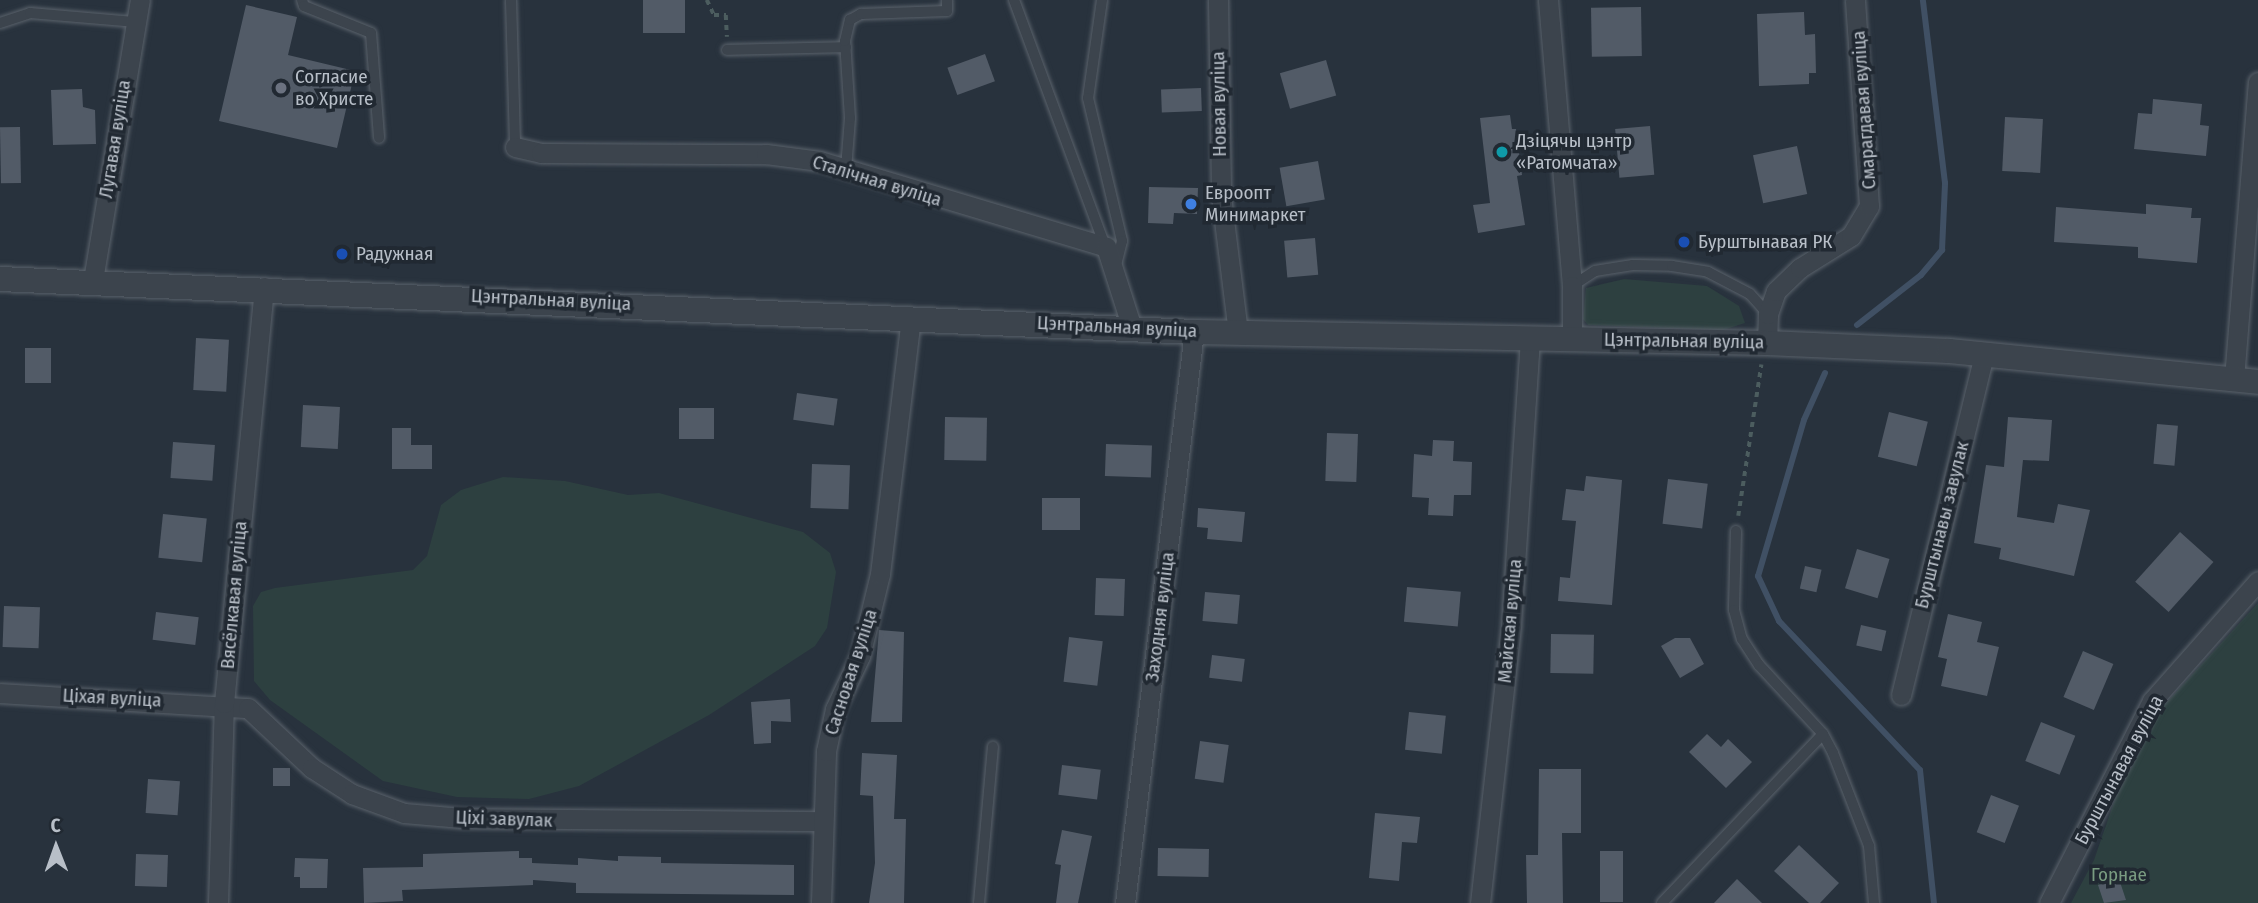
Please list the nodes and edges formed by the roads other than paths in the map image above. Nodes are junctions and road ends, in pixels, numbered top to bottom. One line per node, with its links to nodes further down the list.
1 (140, 0): 10 (street, Лугавая вуліца)
2 (302, 0): 15 (lane)
3 (511, 0): 16 (lane)
4 (947, 0): 12 (lane)
5 (1014, 0): 18 (lane)
6 (1102, 0): 19 (lane)
7 (1218, 0): 28 (street, Новая вуліца)
8 (1548, 0): 22 (street)
9 (1855, 0): 24 (street, Смарагдавая вуліца)
10 (134, 22): 11 (lane); 21 (street, Лугавая вуліца)
11 (0, 23)
12 (846, 47): 13 (lane); 17 (lane)
13 (727, 50)
14 (2258, 82): 33 (street)
15 (379, 138)
16 (515, 147): 17 (street, Сталічная вуліца)
17 (846, 169): 18 (street, Сталічная вуліца)
18 (1106, 247): 19 (street)
19 (1114, 273): 26 (street)
20 (0, 279): 21 (street, Цэнтральная вуліца)
21 (93, 280): 23 (street, Цэнтральная вуліца)
22 (1572, 286): 24 (lane); 30 (street)
23 (264, 287): 25 (street, Цэнтральная вуліца); 38 (street, Вясёлкавая вуліца)
24 (1768, 314): 31 (street, Смарагдавая вуліца)
25 (911, 317): 26 (street, Цэнтральная вуліца); 41 (street, Сасновая вуліца)
26 (1132, 328): 27 (street, Цэнтральная вуліца)
27 (1194, 332): 28 (street, Цэнтральная вуліца); 46 (street, Заходняя вуліца)
28 (1238, 333): 29 (street, Цэнтральная вуліца)
29 (1531, 338): 30 (street, Цэнтральная вуліца); 47 (street, Майская вуліца)
30 (1572, 338): 31 (street, Цэнтральная вуліца)
31 (1767, 343): 32 (street, Цэнтральная вуліца)
32 (1984, 354): 33 (street, Цэнтральная вуліца); 37 (street, Бурштынавы завулак)
33 (2246, 380)
34 (1736, 531): 39 (lane)
35 (2258, 582): 42 (street, Бурштынавая вуліца)
36 (0, 693): 38 (street, Ціхая вуліца)
37 (1901, 695)
38 (224, 703): 41 (street, Ціхі завулак); 43 (street, Вясёлкавая вуліца)
39 (1822, 734): 48 (lane); 49 (lane)
40 (993, 747): 45 (lane)
41 (821, 821): 44 (street, Сасновая вуліца)
42 (2052, 900)
43 (218, 903)
44 (821, 903)
45 (979, 903)
46 (1125, 903)
47 (1480, 903)
48 (1662, 903)
49 (1874, 903)

